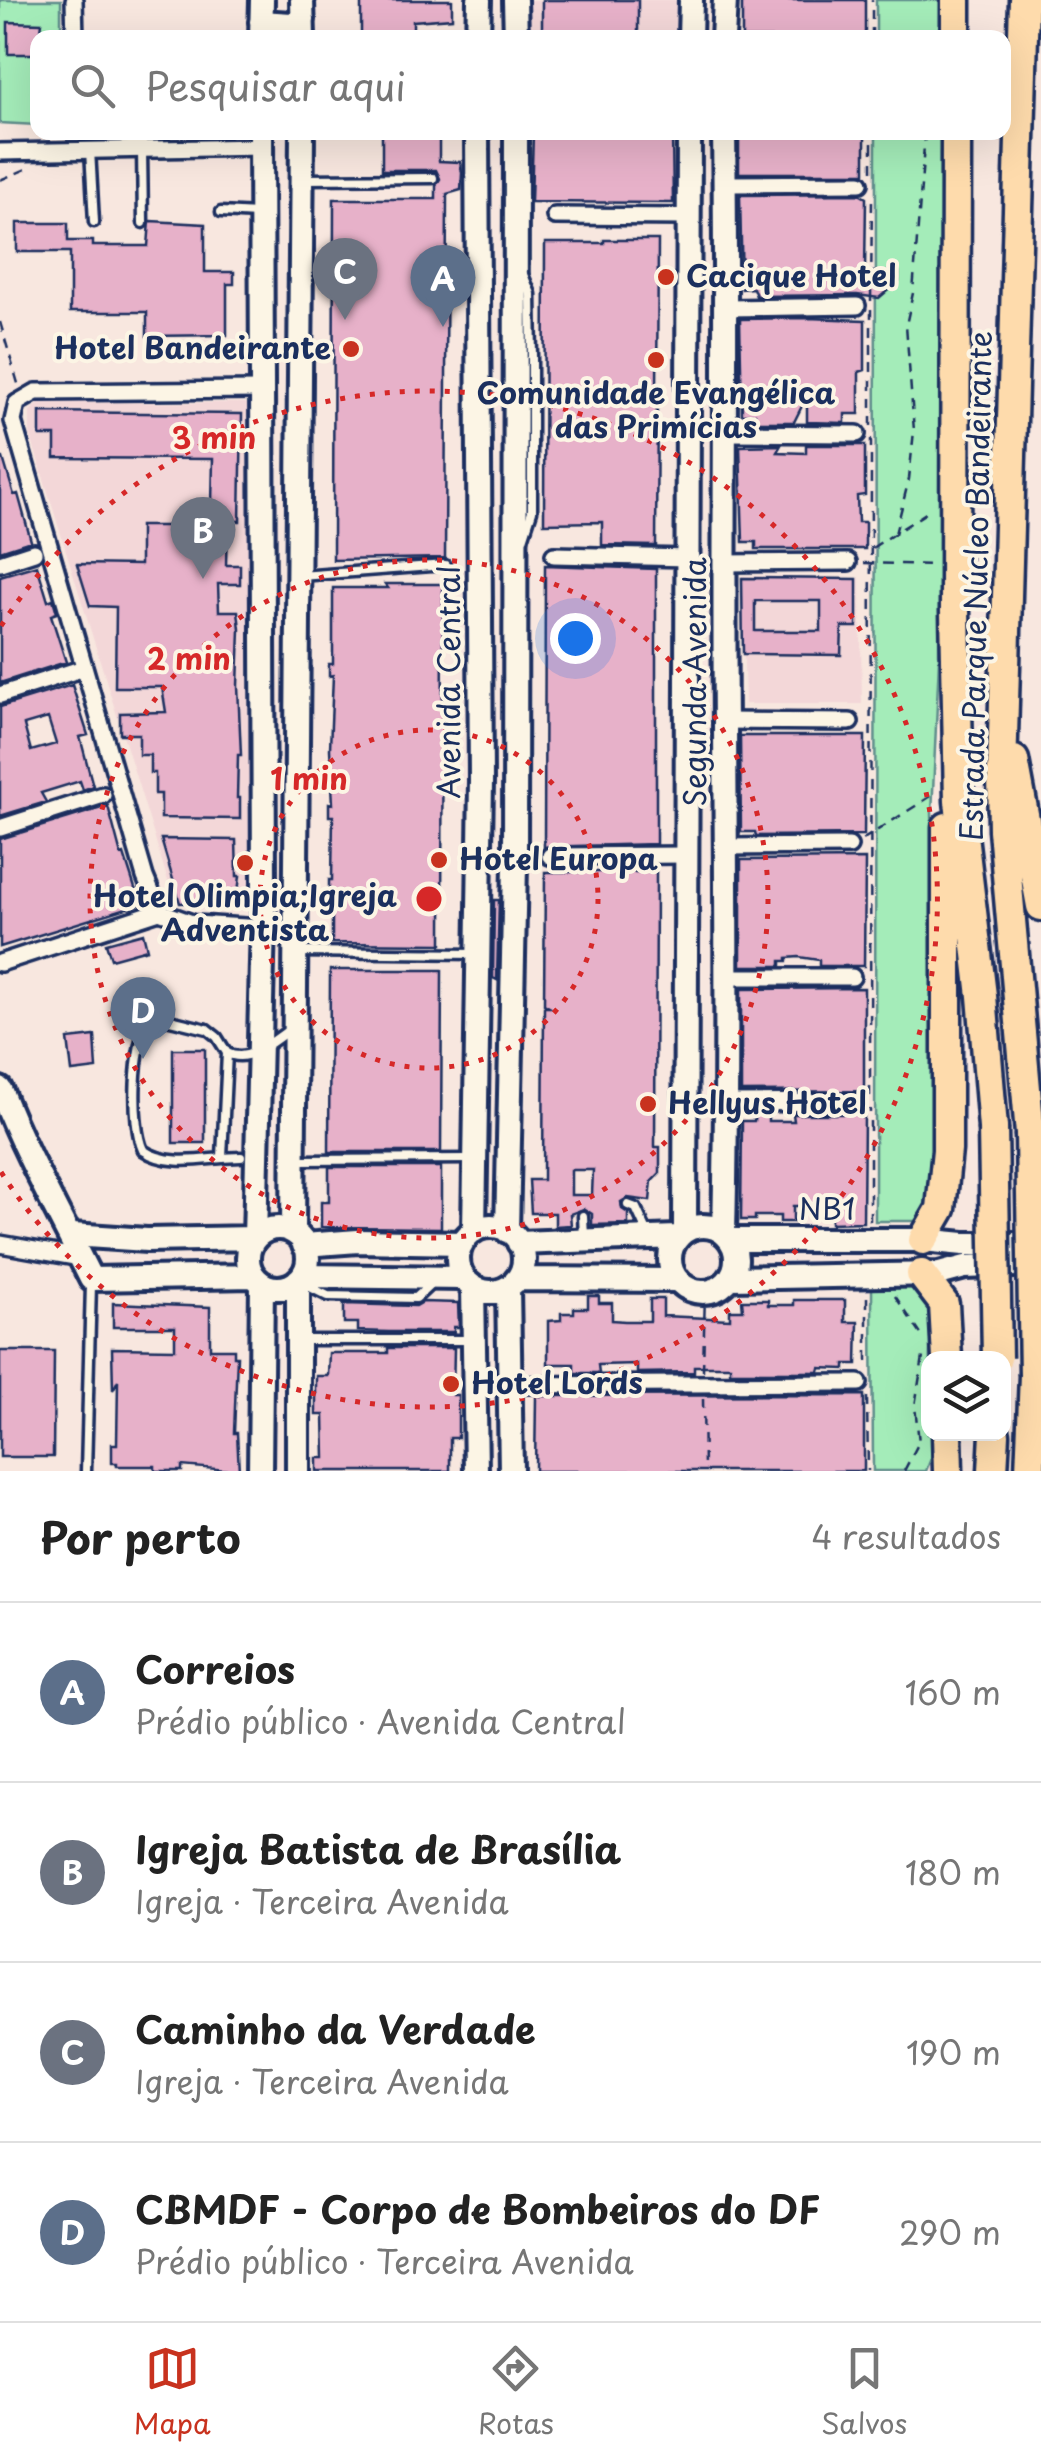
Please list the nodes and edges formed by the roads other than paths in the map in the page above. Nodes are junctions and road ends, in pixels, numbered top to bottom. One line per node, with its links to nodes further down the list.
1 (74, 0): 10 (street)
2 (480, 0): 11 (street)
3 (516, 0): 12 (street)
4 (691, 0): 13 (street)
5 (724, 0): 14 (street)
6 (956, 0): 15 (highway)
7 (1024, 0): 60 (highway, Estrada Parque Núcleo Bandeirante)
8 (302, 19): 9 (street)
9 (261, 20)
10 (75, 30)
11 (478, 30)
12 (516, 30)
13 (690, 30)
14 (724, 30)
15 (956, 30)
16 (81, 140): 25 (street)
17 (261, 140): 24 (street); 32 (street)
18 (302, 140): 28 (street)
19 (478, 140): 64 (street, Avenida Central)
20 (516, 140): 63 (street)
21 (689, 140): 34 (street, Segunda Avenida)
22 (724, 140): 30 (street, Segunda Avenida)
23 (956, 140): 57 (highway, Estrada Parque Núcleo Bandeirante)
24 (142, 149): 25 (street); 36 (lane)
25 (84, 150): 26 (street); 35 (lane)
26 (0, 152)
27 (434, 178): 28 (lane)
28 (302, 179): 42 (street)
29 (868, 183): 30 (street)
30 (725, 184): 38 (street, Segunda Avenida)
31 (221, 212): 32 (lane)
32 (262, 215): 41 (street)
33 (554, 216): 34 (street)
34 (688, 217): 39 (street, Segunda Avenida)
35 (94, 222)
36 (143, 223)
37 (857, 306): 38 (street)
38 (728, 308): 40 (street, Segunda Avenida)
39 (689, 340): 40 (street); 43 (street, Segunda Avenida)
40 (727, 342): 44 (street, Segunda Avenida)
41 (261, 364): 42 (street); 45 (street)
42 (298, 366): 46 (street)
43 (689, 369): 44 (street); 51 (street, Segunda Avenida)
44 (727, 376): 47 (street, Segunda Avenida)
45 (260, 393): 46 (street); 58 (street); 74 (street)
46 (299, 400): 56 (street)
47 (726, 433): 48 (street); 54 (street, Segunda Avenida)
48 (857, 434)
49 (34, 552): 53 (street)
50 (554, 555): 51 (street)
51 (689, 558): 67 (street, Segunda Avenida)
52 (848, 562): 54 (street)
53 (0, 563)
54 (726, 563): 61 (street, Segunda Avenida)
55 (444, 565): 56 (lane)
56 (299, 576): 75 (street)
57 (956, 656): 107 (highway); 123 (highway, Estrada Parque Núcleo Bandeirante, bridge)
58 (84, 668): 59 (street); 77 (street)
59 (0, 695)
60 (1002, 706): 76 (highway); 135 (highway, Estrada Parque Núcleo Bandeirante, bridge)
61 (724, 722): 62 (street); 68 (street, Segunda Avenida)
62 (850, 722)
63 (515, 780): 64 (street); 66 (street)
64 (481, 792): 66 (street); 81 (street, Avenida Central)
65 (103, 795): 69 (street)
66 (516, 805): 101 (street)
67 (687, 807): 68 (street); 71 (street, Segunda Avenida)
68 (726, 807): 70 (street, Segunda Avenida)
69 (0, 828)
70 (726, 843): 71 (street); 72 (street); 83 (street, Segunda Avenida)
71 (687, 845): 73 (street); 97 (street, Segunda Avenida)
72 (850, 846)
73 (550, 856)
74 (264, 883): 75 (street); 79 (street)
75 (297, 883): 78 (street)
76 (1041, 906)
77 (159, 912): 79 (street); 82 (street)
78 (298, 914): 79 (street); 80 (street)
79 (263, 921): 86 (street)
80 (296, 952): 81 (lane); 85 (street)
81 (480, 954): 93 (street, Avenida Central)
82 (0, 962)
83 (726, 977): 84 (street); 90 (street, Segunda Avenida)
84 (852, 977)
85 (294, 1027): 86 (lane); 94 (street)
86 (259, 1050): 87 (lane); 102 (street)
87 (227, 1053): 92 (lane); 92 (lane)
88 (0, 1089): 98 (street)
89 (856, 1102): 90 (street)
90 (727, 1103): 99 (street, Segunda Avenida)
91 (241, 1156): 92 (lane)
92 (222, 1157)
93 (477, 1159): 94 (lane); 100 (street, Avenida Central)
94 (294, 1160): 103 (street)
95 (628, 1205): 104 (lane)
96 (583, 1216): 105 (lane)
97 (681, 1234): 99 (street); 104 (street); 117 (street)
98 (72, 1235): 102 (street); 111 (street)
99 (728, 1236): 106 (street, NB1); 115 (street)
100 (468, 1237): 101 (street); 103 (street); 118 (street)
101 (513, 1237): 105 (street); 119 (street)
102 (255, 1238): 103 (street); 116 (street)
103 (299, 1238): 114 (street)
104 (650, 1238): 105 (street)
105 (584, 1240)
106 (876, 1240): 107 (street, NB1); 113 (street)
107 (923, 1240): 109 (street, NB1); 112 (street)
108 (0, 1244): 111 (street)
109 (1041, 1244)
110 (1041, 1264): 112 (street)
111 (86, 1269): 116 (street); 128 (lane)
112 (921, 1274): 113 (street); 122 (highway)
113 (883, 1275): 115 (street)
114 (300, 1278): 116 (street); 118 (street); 120 (street)
115 (730, 1278): 117 (street)
116 (258, 1280): 129 (street)
117 (677, 1280): 119 (street)
118 (468, 1282): 119 (street); 121 (street)
119 (512, 1283): 125 (street)
120 (298, 1340): 121 (lane); 130 (street)
121 (474, 1340): 131 (street)
122 (946, 1351)
123 (998, 1351)
124 (859, 1383): 125 (street)
125 (509, 1386): 132 (street)
126 (948, 1441): 133 (highway)
127 (995, 1441): 134 (highway)
128 (86, 1471)
129 (260, 1471)
130 (298, 1471)
131 (476, 1471)
132 (511, 1471)
133 (948, 1471)
134 (993, 1471)
135 (1030, 1471)

